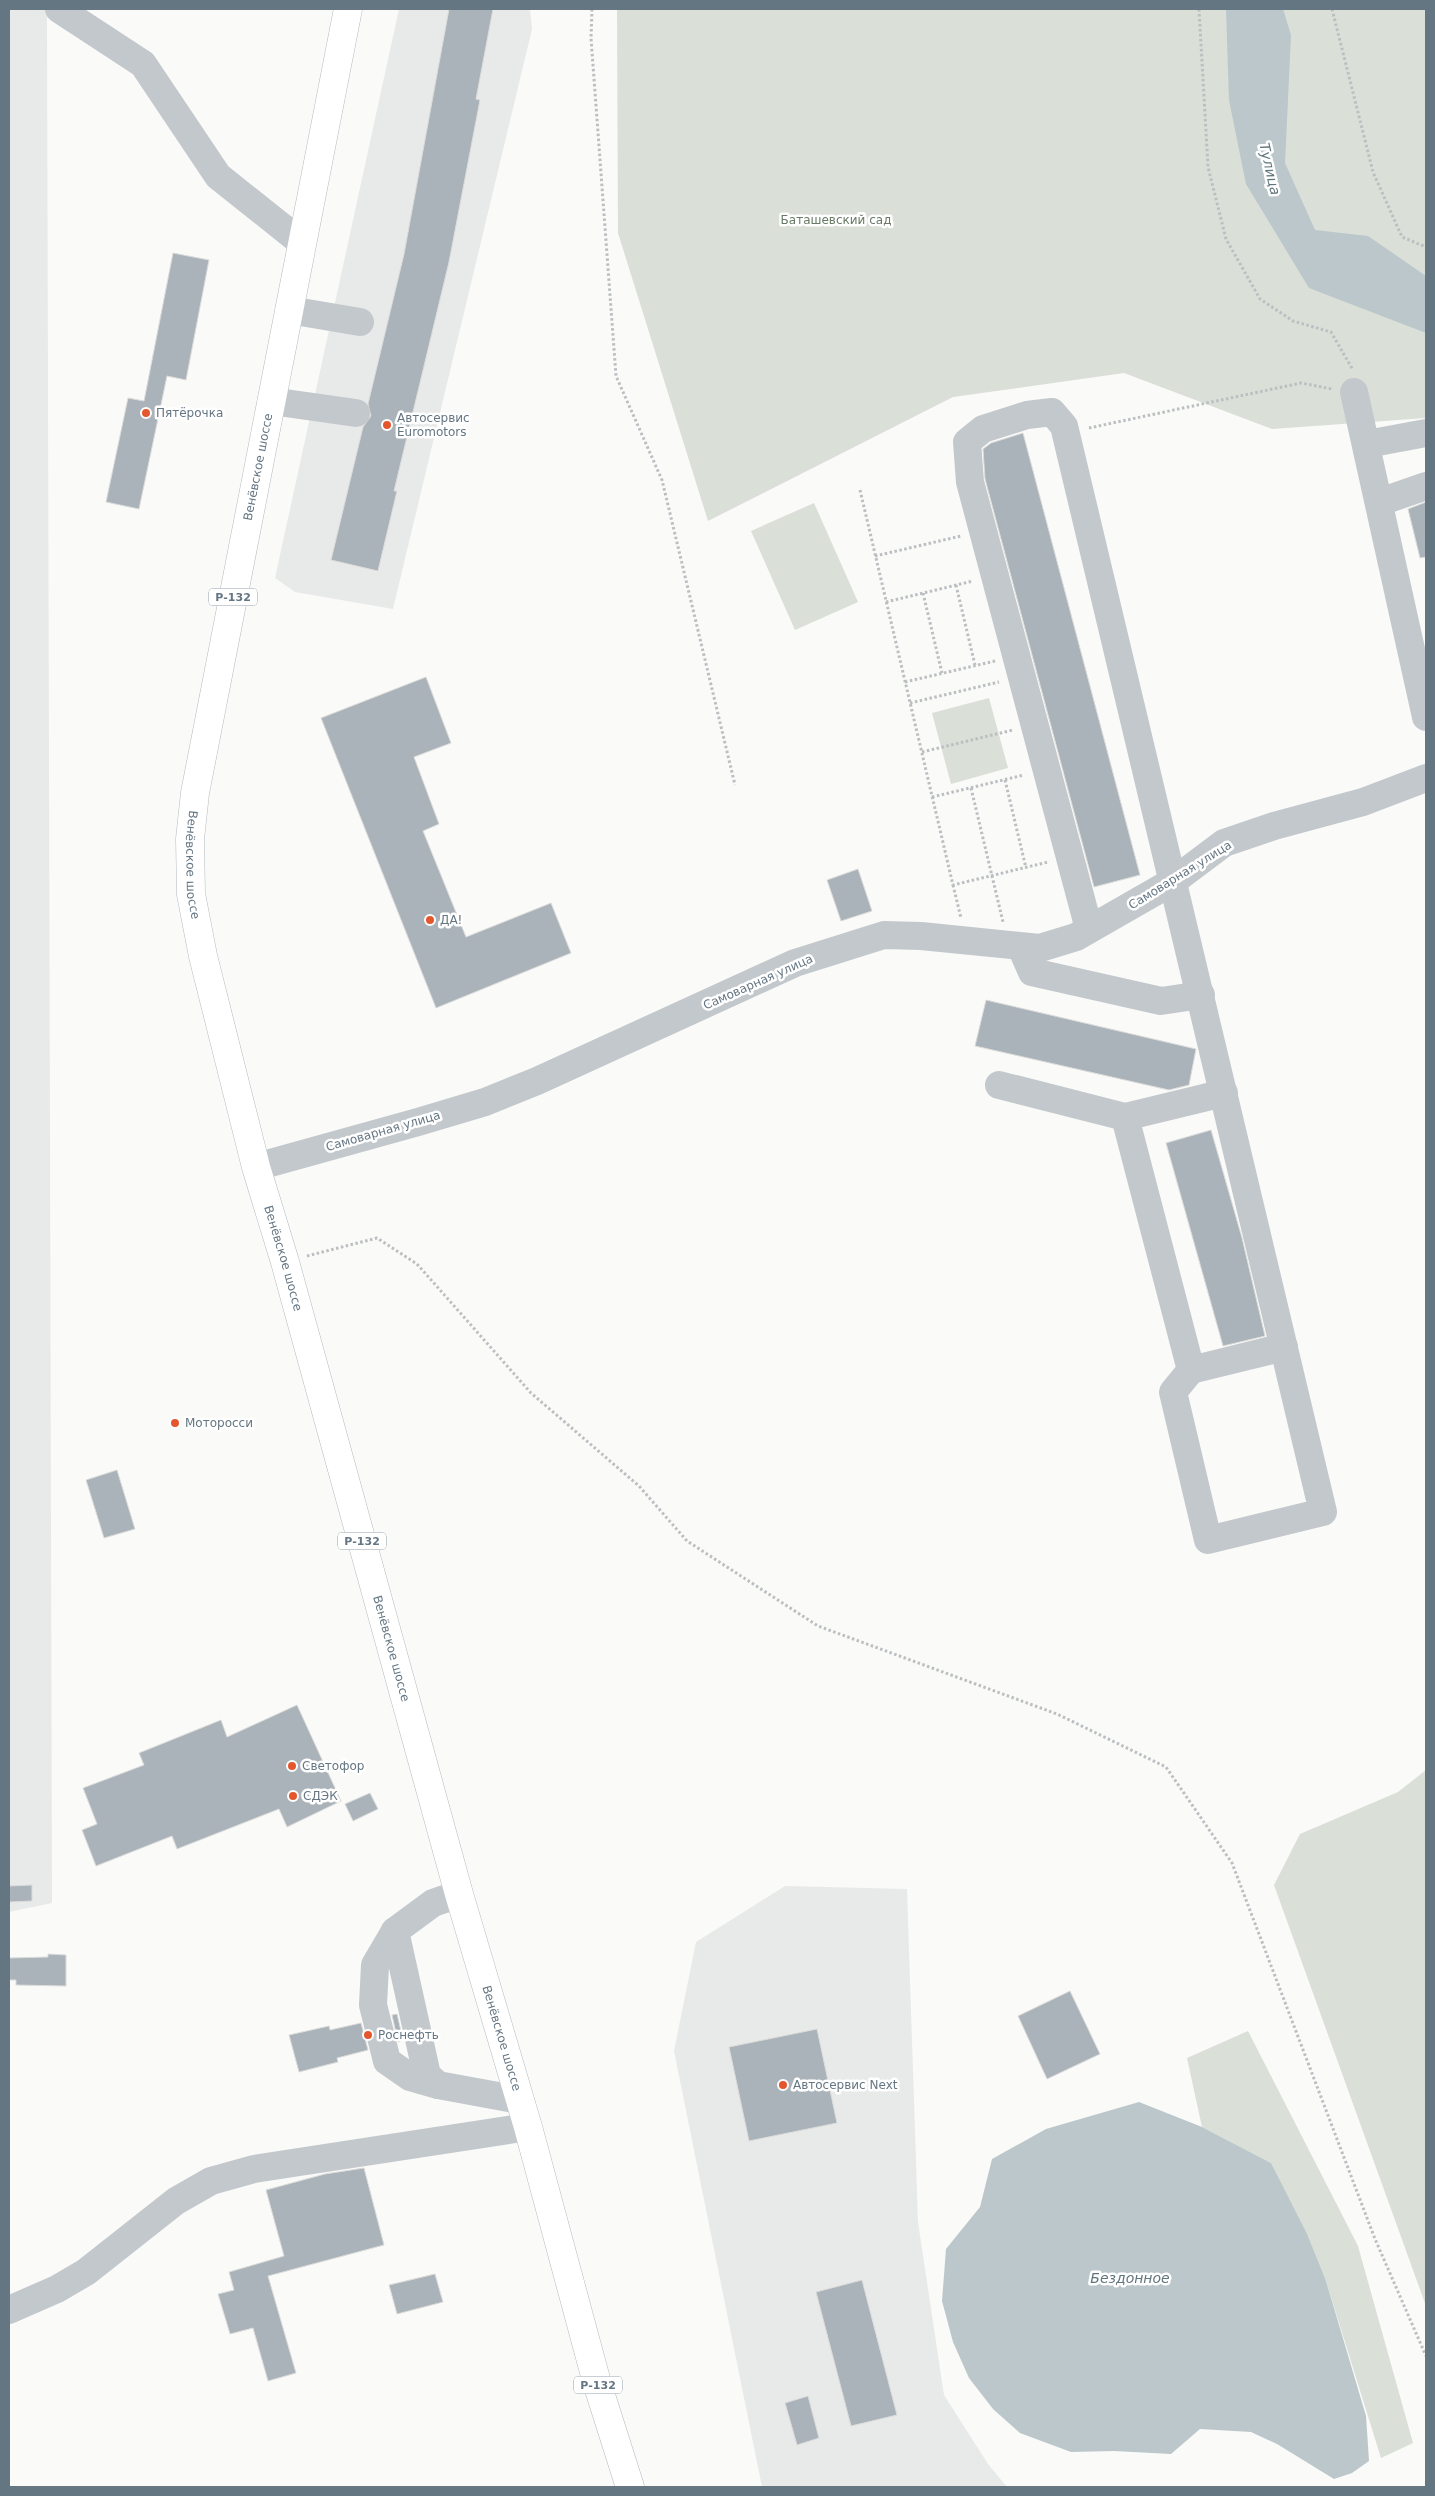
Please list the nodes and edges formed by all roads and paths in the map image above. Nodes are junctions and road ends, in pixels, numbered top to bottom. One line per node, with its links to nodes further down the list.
1 (59, 9): 6 (street)
2 (348, 9): 6 (main road, Венёвское шоссе / Р-132)
3 (592, 9): 36 (path)
4 (1199, 9): 10 (path)
5 (1332, 9): 7 (path)
6 (302, 243): 8 (main road, Венёвское шоссе / Р-132)
7 (1426, 247)
8 (289, 310): 9 (street); 11 (main road, Венёвское шоссе / Р-132)
9 (360, 322)
10 (1354, 392): 14 (path); 15 (street)
11 (271, 400): 12 (street); 51 (main road, Венёвское шоссе / Р-132)
12 (356, 413)
13 (1426, 432): 15 (street)
14 (1066, 433): 19 (street); 42 (street)
15 (1367, 444): 18 (street)
16 (1426, 486): 18 (street)
17 (860, 490): 20 (path)
18 (1380, 502): 30 (street)
19 (984, 531): 20 (path); 21 (street)
20 (876, 556): 24 (path)
21 (996, 576): 22 (path); 26 (street)
22 (956, 585): 23 (path); 25 (path)
23 (923, 593): 24 (path); 27 (path)
24 (886, 602): 28 (path)
25 (975, 665): 26 (path); 27 (path)
26 (1019, 666): 29 (path); 31 (street)
27 (942, 673): 28 (path)
28 (905, 682): 29 (path)
29 (910, 703): 32 (path)
30 (1426, 717)
31 (1035, 725): 32 (path); 33 (street)
32 (922, 752): 38 (path)
33 (1047, 770): 35 (path); 39 (street)
34 (1426, 778): 42 (street, Самоварная улица)
35 (1005, 780): 37 (path); 40 (path)
36 (735, 785)
37 (971, 788): 38 (path); 41 (path)
38 (932, 797): 43 (path)
39 (1070, 857): 40 (path); 44 (street)
40 (1026, 868): 41 (path)
41 (992, 875): 43 (path); 46 (path)
42 (1172, 882): 44 (street, Самоварная улица); 47 (street)
43 (953, 885): 45 (path)
44 (1089, 929): 46 (street, Самоварная улица)
45 (967, 942): 46 (street, Самоварная улица); 51 (street, Самоварная улица)
46 (1015, 947): 47 (street)
47 (1201, 995): 49 (street)
48 (999, 1085): 50 (street)
49 (1224, 1093): 50 (street); 53 (street)
50 (1125, 1117): 54 (street)
51 (256, 1167): 52 (main road, Венёвское шоссе / Р-132)
52 (285, 1262): 55 (main road, Венёвское шоссе / Р-132); 61 (path)
53 (1284, 1347): 54 (street); 54 (street)
54 (1191, 1370)
55 (459, 1894): 56 (street); 58 (main road, Венёвское шоссе / Р-132)
56 (395, 1931): 57 (street); 57 (street)
57 (438, 2085): 58 (street)
58 (520, 2100): 59 (main road, Венёвское шоссе / Р-132)
59 (528, 2127): 60 (street); 62 (main road, Венёвское шоссе / Р-132)
60 (9, 2310)
61 (1426, 2356)
62 (630, 2487)

